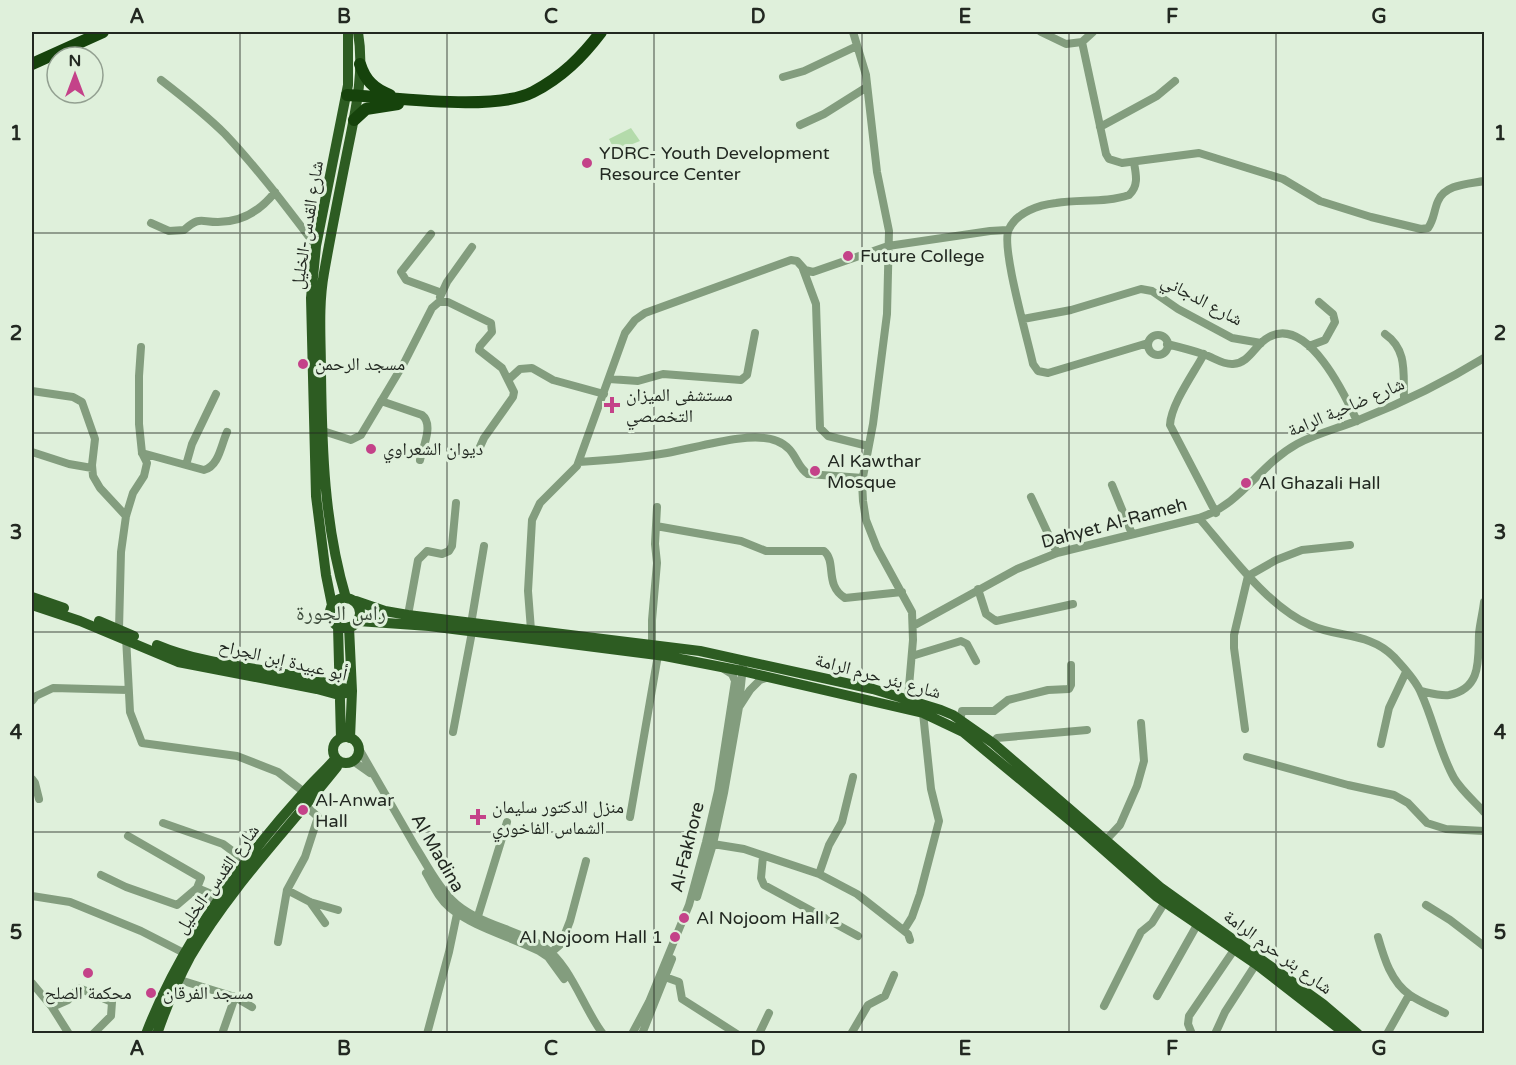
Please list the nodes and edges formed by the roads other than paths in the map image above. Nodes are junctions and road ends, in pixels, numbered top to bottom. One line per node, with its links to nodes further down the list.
1 (103, 32): 10 (highway)
2 (348, 32): 16 (main road, شارع القدس-الخليل)
3 (358, 32): 11 (main road, شارع القدس-الخليل)
4 (601, 32): 17 (highway)
5 (853, 32): 9 (street)
6 (1041, 32): 8 (street)
7 (1094, 32): 8 (street)
8 (1082, 42): 20 (street)
9 (857, 46): 12 (street); 15 (street)
10 (32, 64)
11 (360, 64): 16 (main road, شارع القدس-الخليل); 17 (highway)
12 (783, 77)
13 (161, 80): 23 (street)
14 (1175, 81): 20 (street)
15 (867, 87): 19 (street); 28 (street)
16 (352, 95): 17 (highway); 18 (main road, شارع القدس-الخليل); 27 (main road, شارع القدس-الخليل)
17 (411, 99): 18 (highway)
18 (354, 120): 52 (main road, شارع القدس-الخليل)
19 (800, 125)
20 (1100, 127): 21 (street)
21 (1134, 163): 22 (street); 25 (street)
22 (1485, 181)
23 (275, 192): 24 (street); 27 (street)
24 (151, 223)
25 (1007, 230): 28 (street); 34 (street)
26 (431, 234): 31 (street)
27 (316, 246): 83 (main road, شارع القدس-الخليل)
28 (888, 246): 30 (street); 54 (street)
29 (472, 247): 31 (street)
30 (803, 269): 44 (street); 54 (street)
31 (442, 293): 33 (street)
32 (1319, 302): 40 (street)
33 (437, 303): 45 (street); 50 (street)
34 (1023, 319): 37 (street, شارع الدجاني); 38 (street)
35 (755, 333): 44 (street)
36 (1385, 334): 49 (street)
37 (1261, 342): 40 (street); 42 (street)
38 (1148, 343): 39 (street); 39 (street)
39 (1167, 344): 42 (street)
40 (1309, 346): 51 (street)
41 (141, 347): 57 (street)
42 (1204, 354): 67 (street)
43 (1485, 358): 49 (street, شارع ضاحية الرامة)
44 (609, 379): 48 (street)
45 (508, 380): 48 (street); 55 (street)
46 (32, 391): 61 (street)
47 (216, 393): 60 (street)
48 (604, 394): 59 (street)
49 (1404, 399): 51 (street, شارع ضاحية الرامة)
50 (381, 401): 52 (street); 58 (street)
51 (1357, 421): 67 (street, شارع ضاحية الرامة)
52 (323, 431): 79 (main road, شارع القدس-الخليل)
53 (226, 432): 60 (street)
54 (868, 446): 62 (street)
55 (479, 449)
56 (32, 452): 61 (street)
57 (142, 453): 60 (street); 68 (street)
58 (420, 460)
59 (579, 462): 62 (street); 89 (street)
60 (186, 465)
61 (92, 468): 68 (street)
62 (863, 478): 77 (street)
63 (1112, 485): 71 (street)
64 (1031, 497): 74 (street)
65 (456, 503): 84 (street)
66 (657, 507): 70 (street)
67 (1216, 513): 69 (street, شارع ضاحية الرامة)
68 (126, 516): 90 (street)
69 (1199, 518): 71 (street, Dahyet Al-Rameh); 75 (street, Dahyet Al-Rameh)
70 (656, 526): 77 (street); 91 (street)
71 (1132, 534): 74 (street, Dahyet Al-Rameh)
72 (1350, 545): 75 (street)
73 (484, 546): 88 (street)
74 (1057, 552): 76 (street, Dahyet Al-Rameh)
75 (1248, 576): 96 (street, Dahyet Al-Rameh); 108 (street)
76 (978, 589): 81 (street); 86 (street, Dahyet Al-Rameh)
77 (902, 592): 86 (street)
78 (32, 597): 90 (main road, أبو عبيدة إبن الجراح)
79 (351, 600): 83 (main road); 84 (main road, شارع بئر حرم الرامة); 85 (main road)
80 (1485, 602): 101 (street)
81 (1073, 604)
82 (32, 605): 90 (main road, أبو عبيدة إبن الجراح)
83 (332, 605): 87 (main road)
84 (408, 615): 88 (main road, شارع بئر حرم الرامة)
85 (358, 621): 87 (main road); 88 (main road, شارع بئر حرم الرامة)
86 (914, 626): 92 (street)
87 (343, 627): 99 (main road); 100 (main road)
88 (472, 628): 89 (main road, شارع بئر حرم الرامة); 91 (main road, شارع بئر حرم الرامة); 110 (street)
89 (531, 630): 91 (main road, شارع بئر حرم الرامة)
90 (124, 634): 98 (street); 99 (main road, أبو عبيدة إبن الجراح)
91 (655, 650): 95 (main road, شارع بئر حرم الرامة); 95 (main road, شارع بئر حرم الرامة); 123 (street)
92 (912, 656): 93 (street); 102 (street)
93 (976, 661)
94 (1071, 665): 106 (street)
95 (740, 670): 97 (main road, شارع بئر حرم الرامة); 102 (main road, شارع بئر حرم الرامة); 104 (street); 179 (street, Al-Fakhore)
96 (1406, 672): 101 (street, Dahyet Al-Rameh); 113 (street)
97 (769, 677): 104 (street, Al-Fakhore); 105 (main road, شارع بئر حرم الرامة)
98 (128, 690): 103 (street); 119 (street)
99 (339, 691): 100 (main road, أبو عبيدة إبن الجراح); 111 (main road)
100 (352, 691): 111 (main road)
101 (1421, 691): 122 (street, Dahyet Al-Rameh)
102 (908, 698): 106 (main road, شارع بئر حرم الرامة)
103 (32, 701)
104 (739, 707): 129 (street, Al-Fakhore)
105 (922, 713): 139 (main road, شارع بئر حرم الرامة); 147 (street)
106 (960, 721): 112 (main road, شارع بئر حرم الرامة)
107 (1141, 723): 128 (street)
108 (1245, 729)
109 (1087, 730): 112 (street)
110 (453, 732)
111 (349, 741): 115 (main road); 115 (main road); 118 (street)
112 (993, 743): 128 (main road, شارع بئر حرم الرامة)
113 (1381, 744)
114 (1247, 757): 126 (street)
115 (344, 760): 118 (street); 119 (main road, شارع القدس-الخليل); 121 (main road, شارع القدس-الخليل)
116 (853, 777): 133 (street)
117 (32, 778): 120 (street)
118 (382, 788): 142 (street, Al Madina)
119 (304, 792): 132 (main road, شارع القدس-الخليل)
120 (39, 799)
121 (306, 806): 136 (street); 159 (main road, شارع القدس-الخليل)
122 (1485, 812)
123 (630, 817)
124 (507, 822): 144 (street)
125 (163, 823): 132 (street)
126 (1485, 831)
127 (128, 836): 135 (street)
128 (1105, 841): 187 (main road, شارع بئر حرم الرامة)
129 (713, 844): 130 (street); 158 (street, Al-Fakhore)
130 (763, 856): 133 (street); 148 (street)
131 (585, 861): 155 (street)
132 (247, 862): 140 (main road, شارع القدس-الخليل)
133 (819, 874): 147 (street)
134 (101, 875): 135 (street)
135 (197, 888): 140 (street)
136 (287, 890): 138 (street); 151 (street)
137 (32, 896): 154 (street)
138 (310, 902): 143 (street); 145 (street)
139 (1165, 902): 146 (main road, شارع بئر حرم الرامة); 165 (street)
140 (215, 904): 154 (main road, شارع القدس-الخليل)
141 (1426, 905): 152 (street)
142 (458, 909): 144 (street, Al Madina); 155 (street, Al Madina); 176 (street)
143 (338, 910)
144 (478, 916): 155 (street, Al Madina)
145 (325, 923)
146 (1197, 925): 153 (main road, شارع بئر حرم الرامة); 162 (street)
147 (904, 930): 150 (street)
148 (858, 936)
149 (1378, 937): 161 (street)
150 (910, 940)
151 (278, 942)
152 (1485, 946)
153 (1234, 950): 156 (main road, شارع بئر حرم الرامة); 184 (street)
154 (184, 953): 164 (main road, شارع القدس-الخليل)
155 (548, 954): 177 (street, Al Madina); 178 (street, Al Madina)
156 (1256, 964): 185 (street); 186 (main road, شارع بئر حرم الرامة)
157 (894, 975): 183 (street)
158 (665, 977): 180 (street, Al-Fakhore); 181 (street)
159 (180, 980): 163 (street); 174 (main road, شارع القدس-الخليل)
160 (32, 982): 166 (street)
161 (1409, 995): 169 (street); 188 (street)
162 (1158, 996)
163 (236, 997): 167 (street); 175 (street)
164 (160, 1000): 172 (main road); 173 (main road, شارع القدس-الخليل)
165 (1104, 1006)
166 (52, 1007): 170 (street); 171 (street)
167 (252, 1007)
168 (768, 1013): 182 (street)
169 (1445, 1013)
170 (69, 1034)
171 (93, 1034)
172 (139, 1034)
173 (146, 1034)
174 (157, 1034)
175 (222, 1034)
176 (427, 1034)
177 (596, 1034)
178 (603, 1034)
179 (633, 1034)
180 (642, 1034)
181 (737, 1034)
182 (759, 1034)
183 (851, 1034)
184 (1192, 1034)
185 (1215, 1034)
186 (1346, 1034)
187 (1358, 1034)
188 (1387, 1034)

